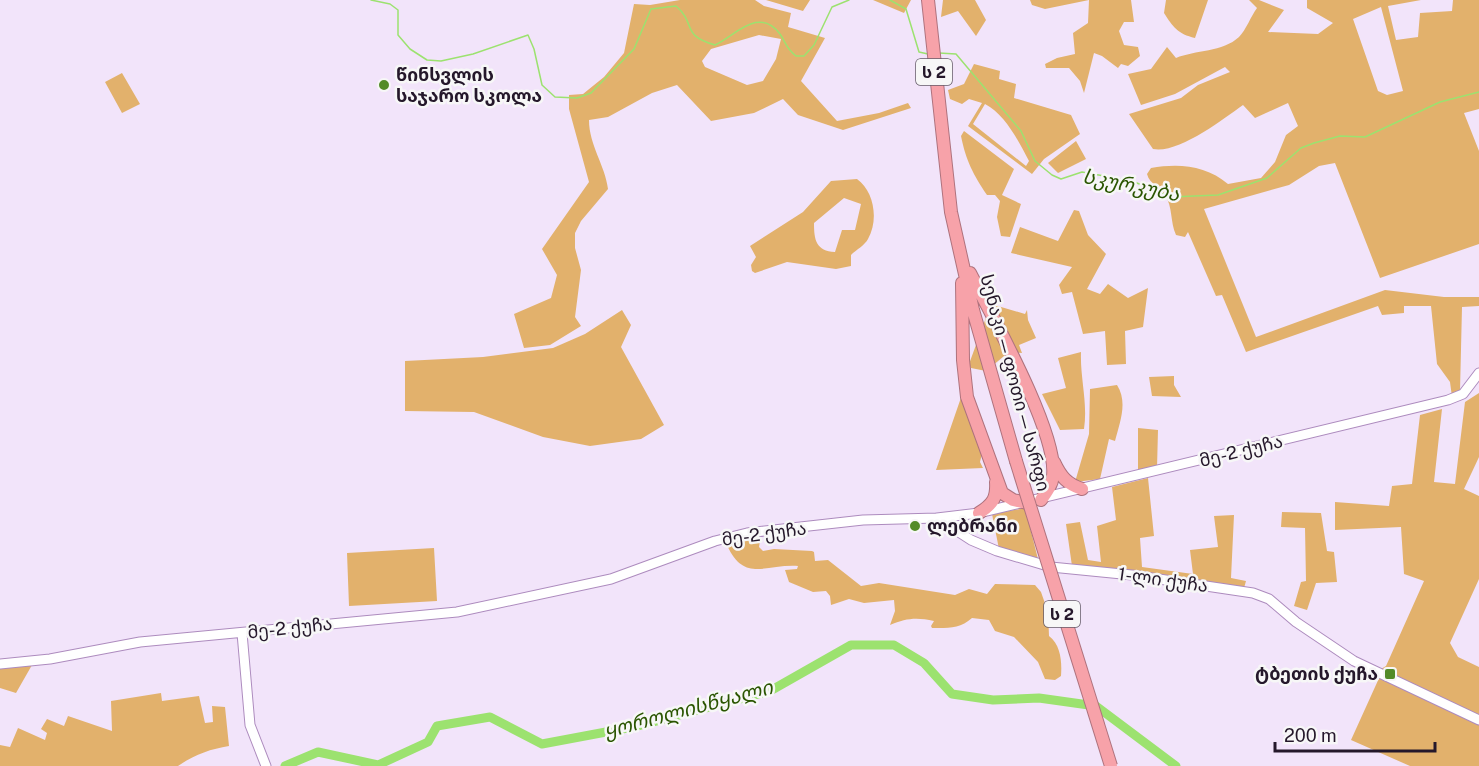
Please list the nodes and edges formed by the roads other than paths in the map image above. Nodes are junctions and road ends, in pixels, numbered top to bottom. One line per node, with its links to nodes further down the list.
1 (928, 0): 2 (highway, სენაკი — ფოთი — სარფი / ს 2)
2 (961, 253): 4 (highway); 5 (highway); 17 (highway, სენაკი — ფოთი — სარფი / ს 2, bridge)
3 (1479, 373): 6 (street, მე-2 ქუჩა)
4 (1052, 456): 6 (highway); 7 (highway)
5 (996, 481): 8 (highway); 9 (highway)
6 (1082, 489): 7 (street, მე-2 ქუჩა)
7 (1041, 500): 8 (street, მე-2 ქუჩა)
8 (1028, 503): 9 (street, მე-2 ქუჩა)
9 (979, 513): 10 (street, მე-2 ქუჩა)
10 (965, 516): 11 (street, მე-2 ქუჩა); 12 (street)
11 (937, 518): 12 (street, 1-ლი ქუჩა); 13 (street, მე-2 ქუჩა)
12 (966, 537): 15 (street, 1-ლი ქუჩა)
13 (242, 633): 14 (street, მე-2 ქუჩა); 16 (street)
14 (0, 664)
15 (1479, 720)
16 (266, 766)
17 (1111, 766)

